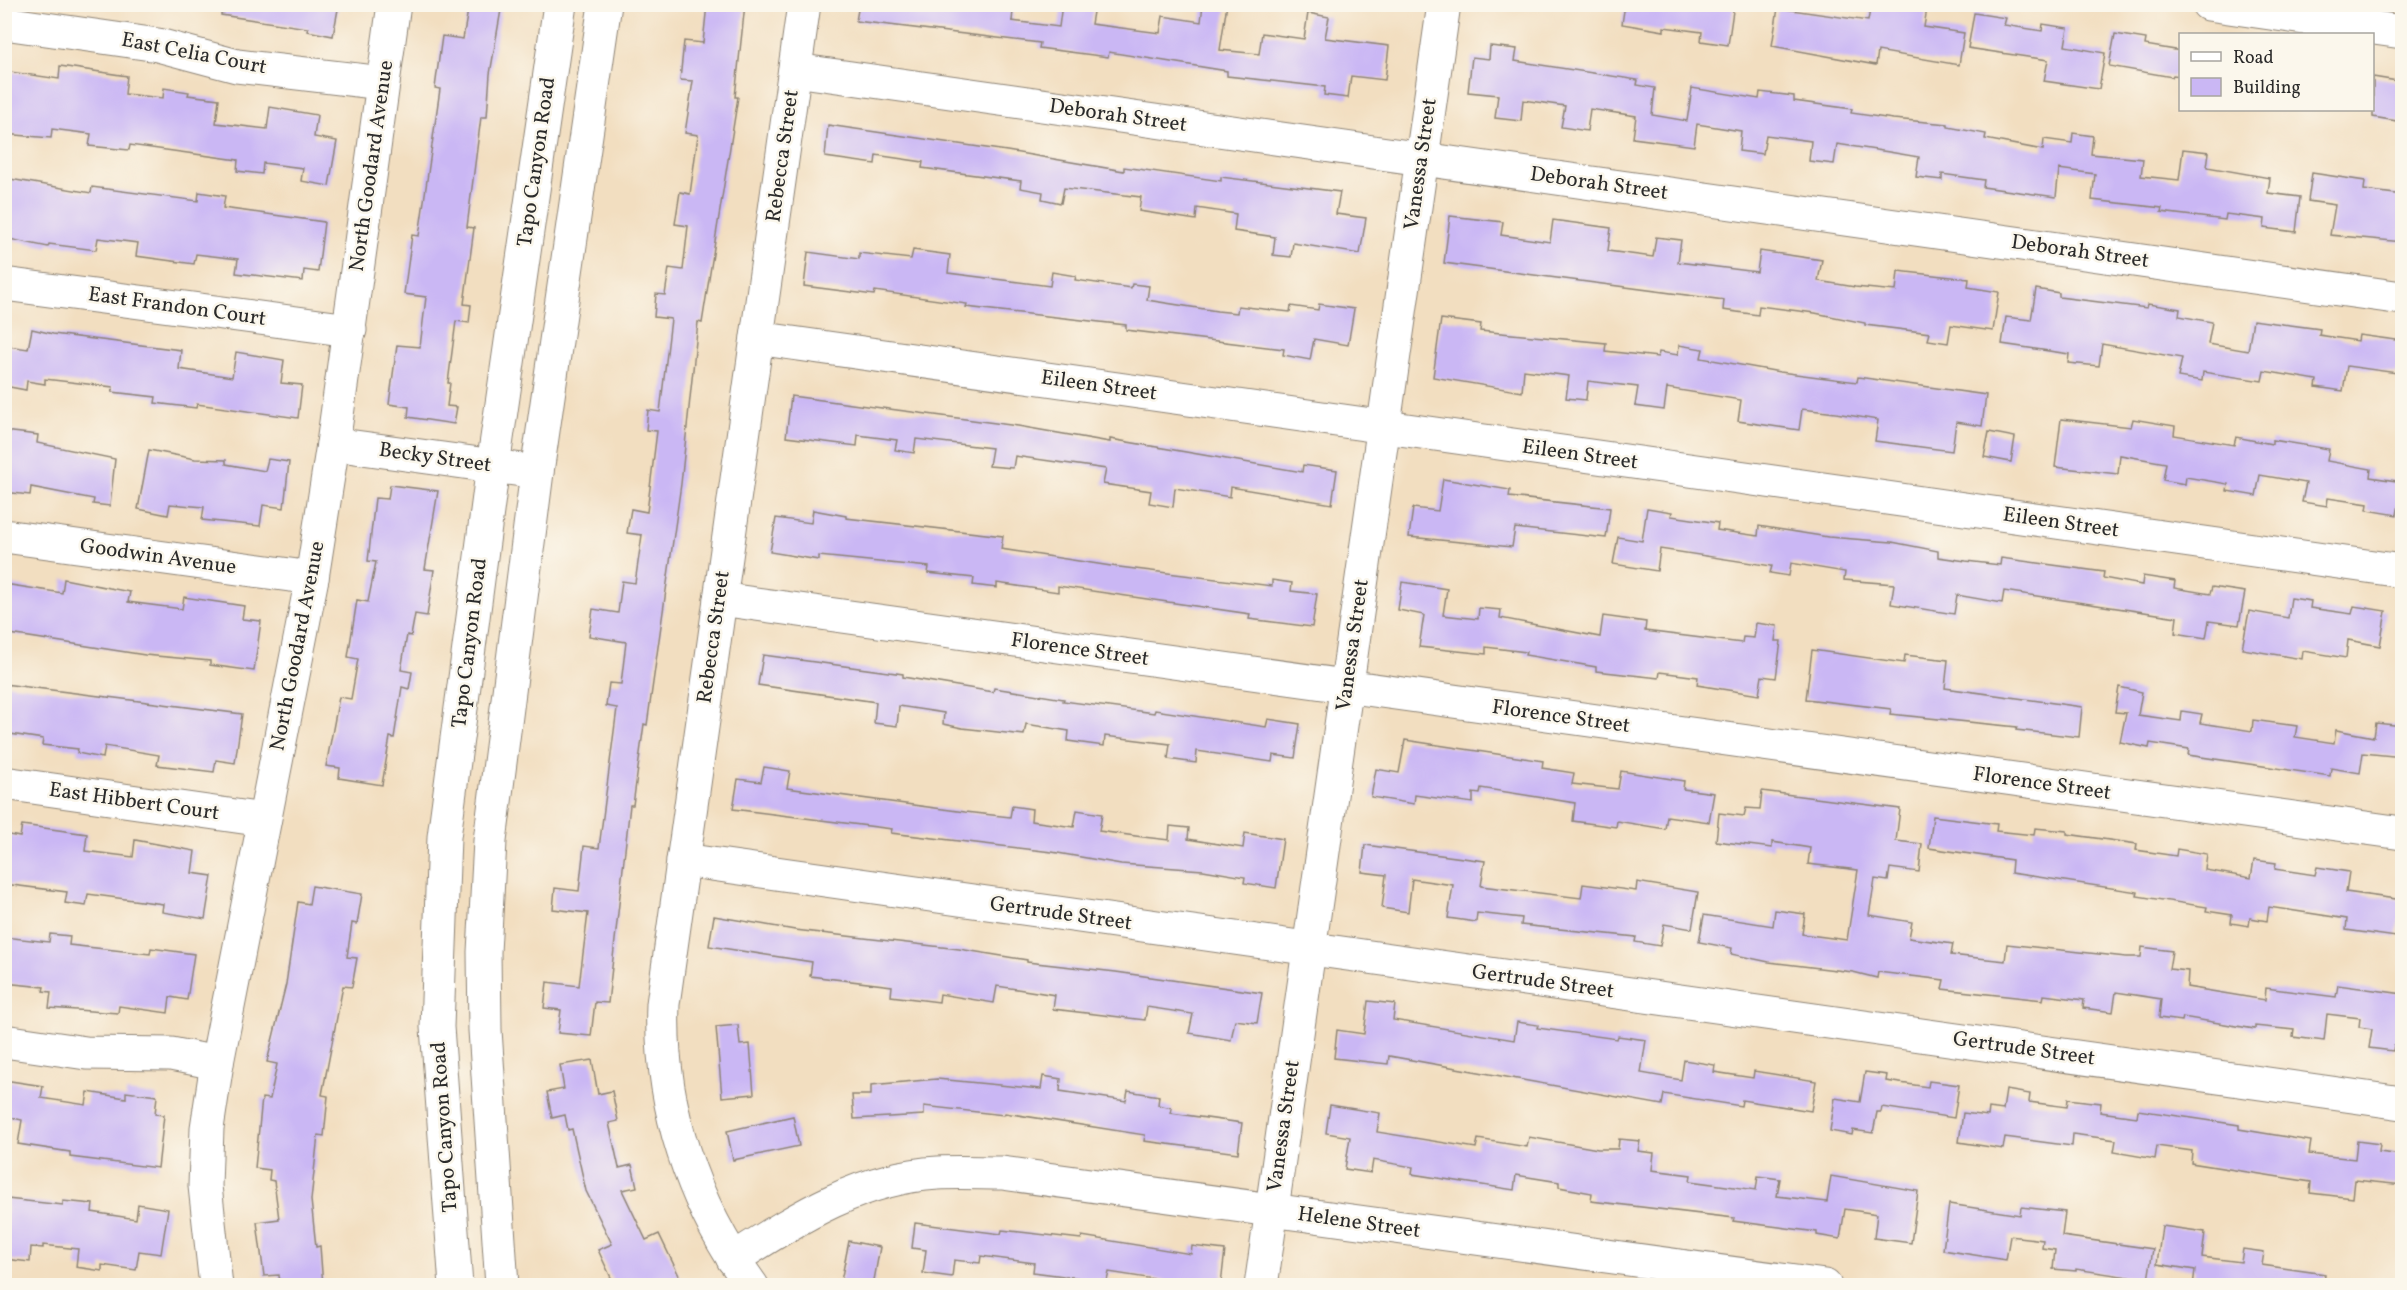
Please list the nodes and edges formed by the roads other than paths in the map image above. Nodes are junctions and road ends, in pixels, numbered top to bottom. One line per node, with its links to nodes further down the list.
1 (394, 4): 10 (street, North Goodard Avenue)
2 (560, 4): 18 (street, Tapo Canyon Road)
3 (604, 4): 19 (street)
4 (804, 4): 9 (street, Rebecca Street)
5 (1444, 4): 11 (street, Vanessa Street)
6 (2208, 4): 8 (street)
7 (4, 23): 10 (street, East Celia Court)
8 (2403, 32)
9 (795, 70): 11 (street, Deborah Street); 15 (street, Rebecca Street)
10 (383, 83): 14 (street, North Goodard Avenue)
11 (1422, 159): 13 (street, Deborah Street); 16 (street, Vanessa Street)
12 (4, 284): 14 (street, East Frandon Court)
13 (2403, 298)
14 (350, 330): 17 (street, North Goodard Avenue)
15 (757, 338): 16 (street, Eileen Street); 23 (street, Rebecca Street)
16 (1384, 427): 21 (street, Eileen Street); 24 (street, Vanessa Street)
17 (333, 444): 18 (street, Becky Street); 22 (street, North Goodard Avenue)
18 (493, 466): 19 (street, Becky Street); 36 (street, Tapo Canyon Road)
19 (537, 472): 37 (street)
20 (4, 536): 22 (street, Goodwin Avenue)
21 (2403, 571)
22 (312, 578): 26 (street, North Goodard Avenue)
23 (720, 599): 24 (street, Florence Street); 28 (street, Rebecca Street)
24 (1347, 688): 27 (street, Florence Street); 29 (street, Vanessa Street)
25 (4, 783): 26 (street, East Hibbert Court)
26 (264, 820): 31 (street, North Goodard Avenue)
27 (2403, 833)
28 (683, 860): 29 (street, Gertrude Street); 34 (street, Rebecca Street)
29 (1309, 949): 32 (street, Gertrude Street); 33 (street, Vanessa Street)
30 (4, 1041): 31 (street)
31 (217, 1063): 35 (street, North Goodard Avenue)
32 (2403, 1103)
33 (1272, 1211): 34 (street, Helene Street); 39 (street, Vanessa Street); 40 (street, Helene Street)
34 (732, 1259): 38 (street, Rebecca Street)
35 (216, 1286)
36 (456, 1286)
37 (502, 1286)
38 (752, 1286)
39 (1261, 1286)
40 (1825, 1286)

